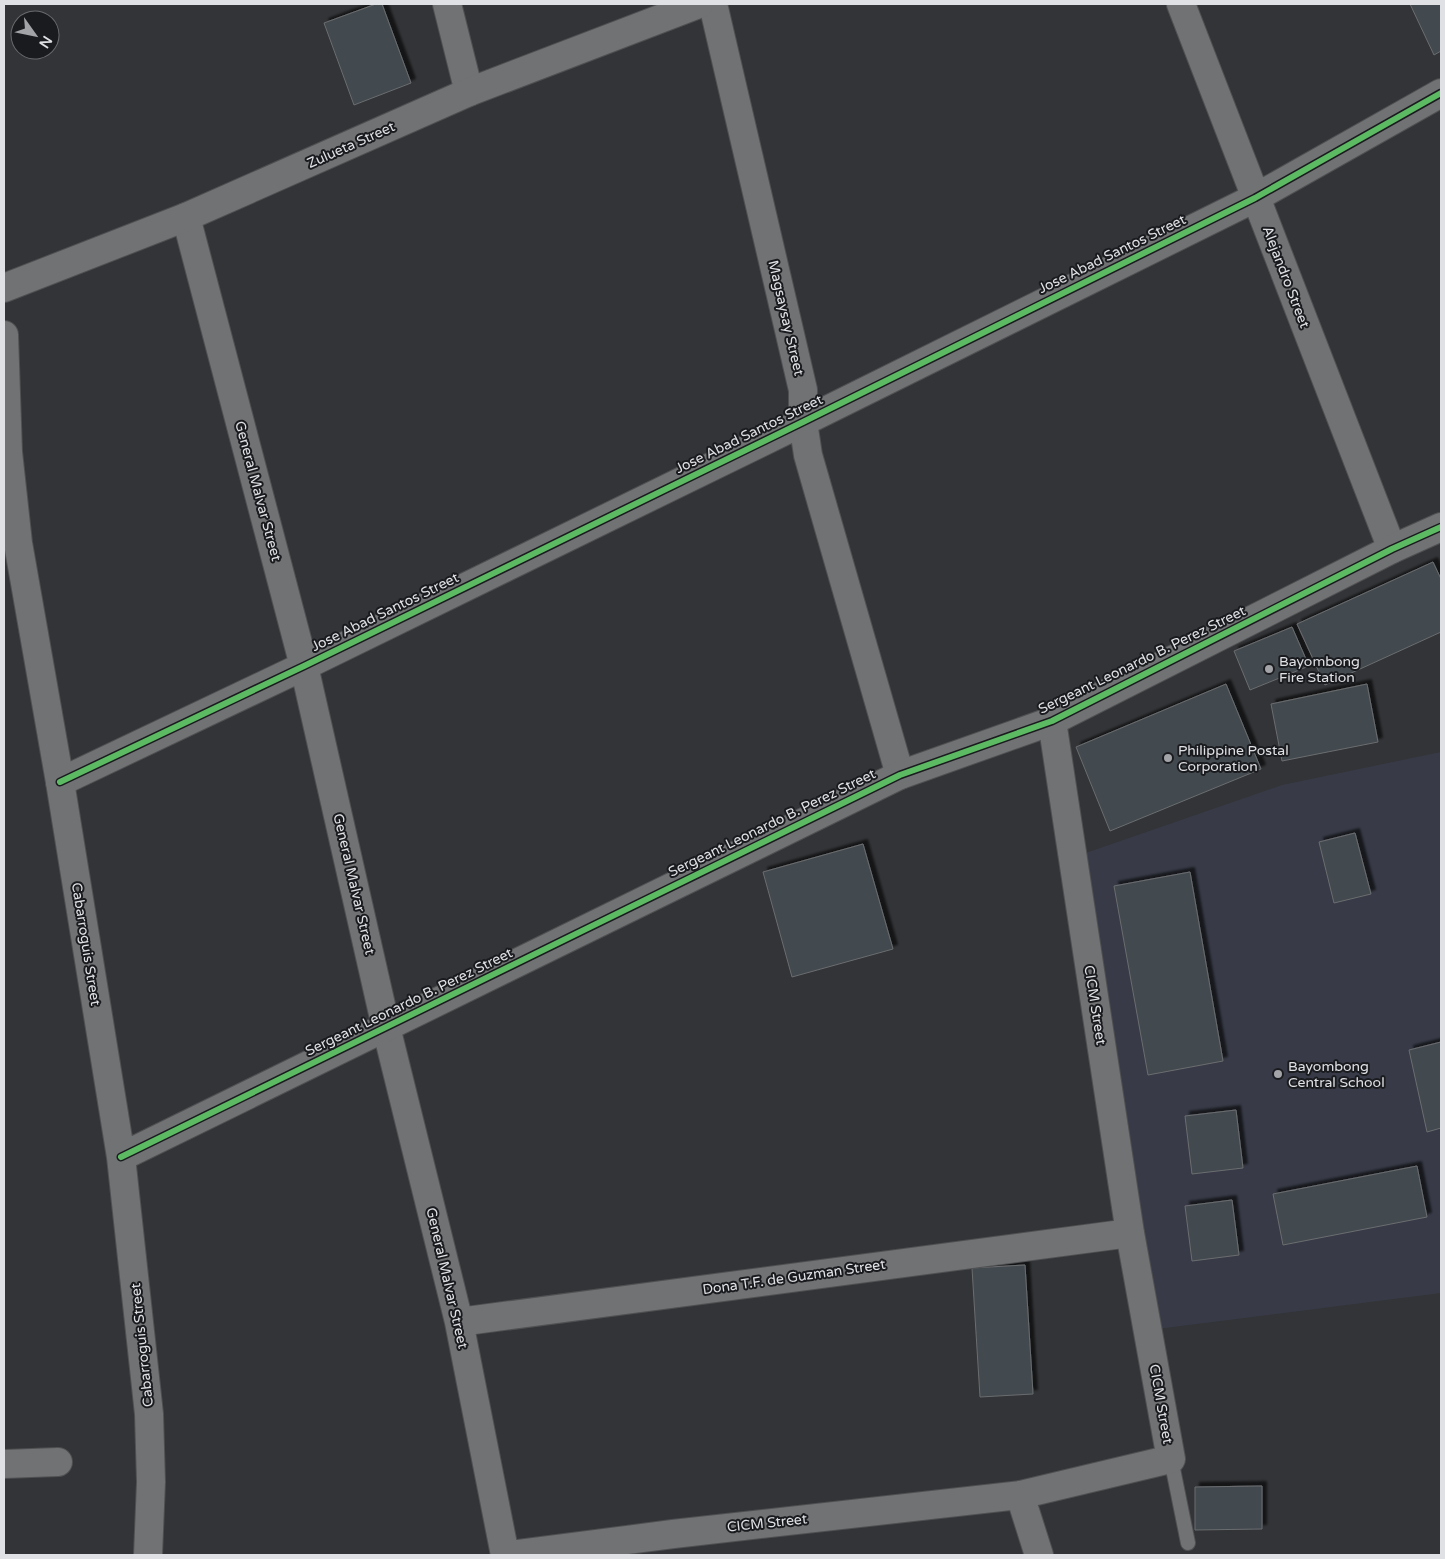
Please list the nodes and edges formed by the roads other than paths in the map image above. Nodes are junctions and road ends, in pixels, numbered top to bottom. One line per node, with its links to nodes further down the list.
1 (447, 4): 5 (street)
2 (699, 4): 5 (street, Zulueta Street)
3 (713, 4): 11 (street, Magsaysay Street)
4 (1181, 4): 7 (street, Alejandro Street)
5 (469, 92): 8 (street, Zulueta Street)
6 (1441, 93): 7 (street, Jose Abad Santos Street)
7 (1255, 198): 11 (street, Jose Abad Santos Street); 13 (street, Alejandro Street)
8 (186, 217): 9 (street, Zulueta Street); 14 (street, General Malvar Street)
9 (4, 288)
10 (4, 336): 17 (street, Cabarroguis Street)
11 (803, 422): 14 (street, Jose Abad Santos Street); 16 (street, Magsaysay Street)
12 (1441, 526): 13 (street, Sergeant Leonardo B. Perez Street)
13 (1392, 549): 15 (street, Sergeant Leonardo B. Perez Street)
14 (304, 666): 17 (street, Jose Abad Santos Street); 18 (street, General Malvar Street)
15 (1052, 721): 16 (street, Sergeant Leonardo B. Perez Street); 20 (street, CICM Street)
16 (900, 775): 18 (street, Sergeant Leonardo B. Perez Street)
17 (60, 782): 19 (street, Cabarroguis Street)
18 (386, 1027): 19 (street, Sergeant Leonardo B. Perez Street); 21 (street, General Malvar Street)
19 (121, 1157): 27 (street, Cabarroguis Street)
20 (1130, 1232): 21 (street, Dona T.F. de Guzman Street); 22 (street, CICM Street)
21 (459, 1322): 28 (street, General Malvar Street)
22 (1170, 1459): 25 (street, CICM Street); 26 (lane)
23 (58, 1462): 24 (street)
24 (4, 1464)
25 (1020, 1495): 29 (street, CICM Street); 30 (street)
26 (1188, 1543)
27 (148, 1555)
28 (505, 1555)
29 (511, 1555)
30 (1039, 1555)

